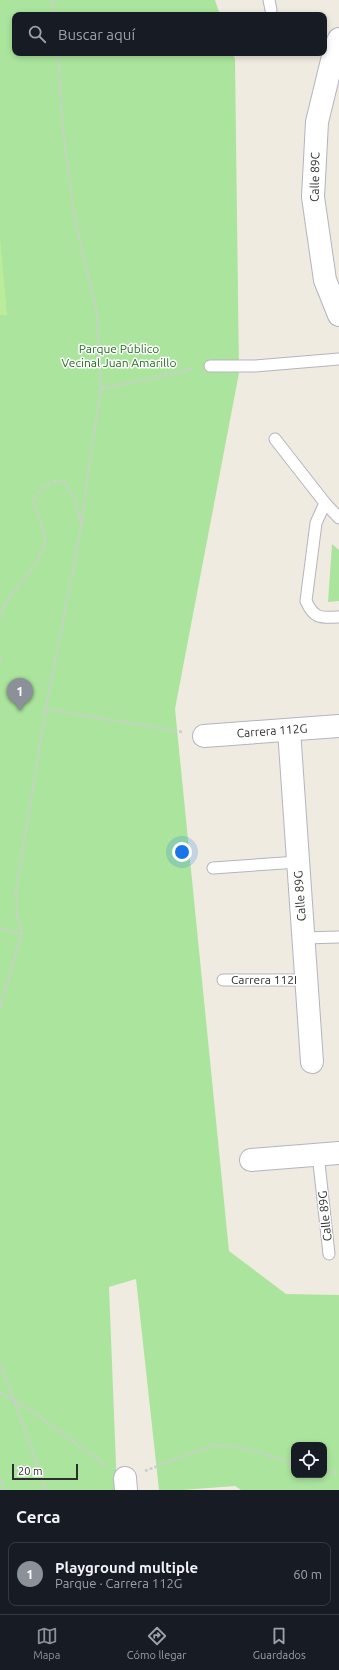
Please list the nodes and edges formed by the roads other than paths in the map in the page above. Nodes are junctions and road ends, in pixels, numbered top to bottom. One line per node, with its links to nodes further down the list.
1 (339, 39): 2 (street, Calle 89C)
2 (339, 315)
3 (339, 359): 4 (lane)
4 (210, 366)
5 (275, 439): 6 (lane)
6 (325, 503): 7 (lane); 8 (lane)
7 (339, 518)
8 (339, 617)
9 (339, 726): 10 (street, Carrera 112G)
10 (289, 730): 11 (street, Carrera 112G); 12 (street, Calle 89G)
11 (204, 736)
12 (298, 862): 13 (lane); 15 (street, Calle 89G)
13 (213, 868)
14 (339, 937): 15 (lane)
15 (303, 938): 17 (street, Calle 89G)
16 (222, 980): 17 (lane, Carrera 112I)
17 (306, 980): 18 (street, Calle 89G)
18 (312, 1062)
19 (339, 1153): 20 (street)
20 (318, 1154): 21 (street); 22 (lane, Calle 89G)
21 (252, 1160)
22 (329, 1254)

